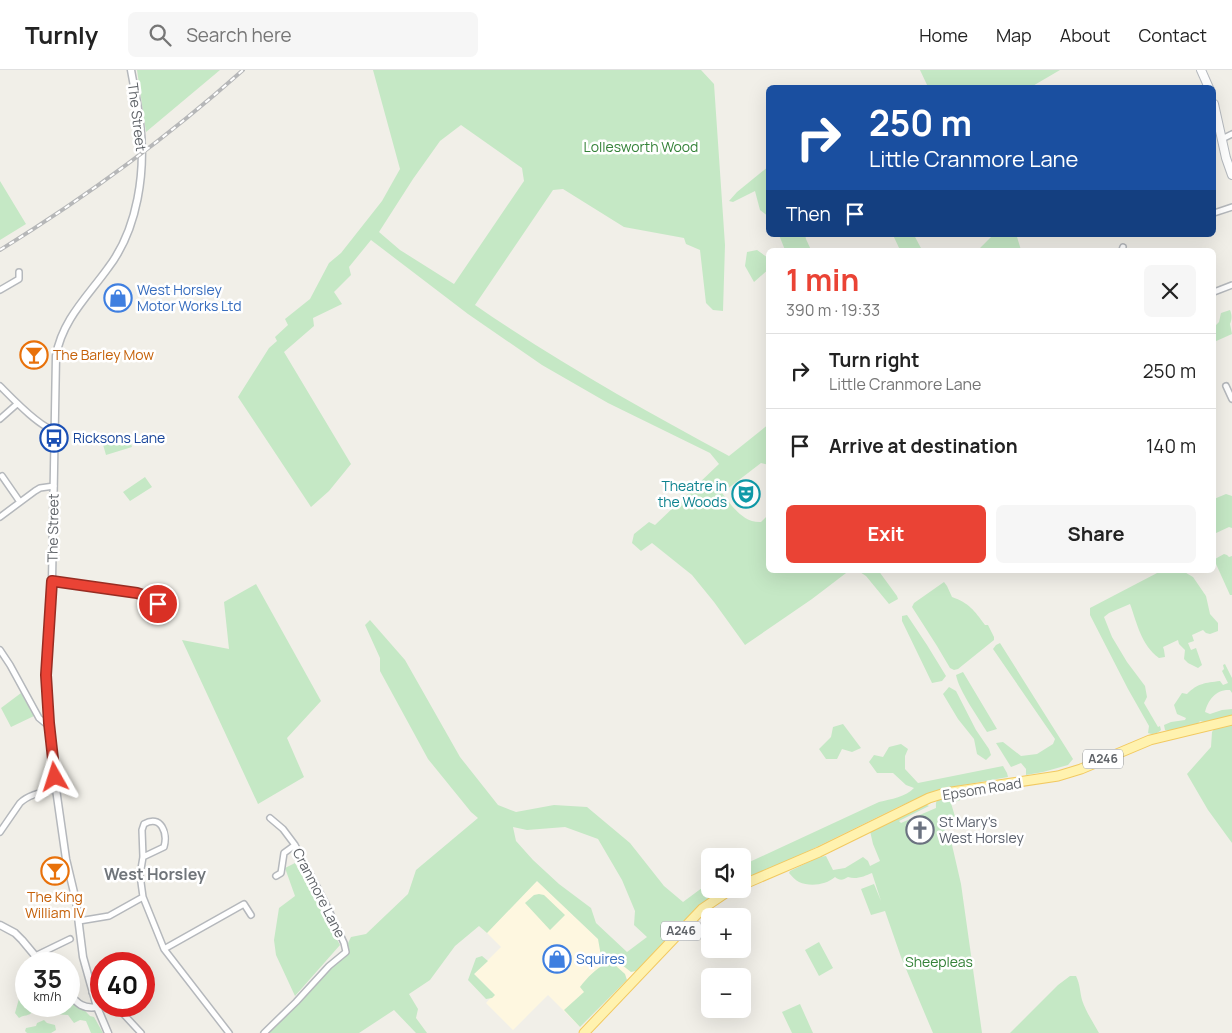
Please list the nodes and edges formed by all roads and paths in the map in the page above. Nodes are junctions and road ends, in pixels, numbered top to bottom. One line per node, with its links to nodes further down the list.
1 (130, 70): 19 (street, The Street)
2 (1202, 70): 3 (main road)
3 (1208, 85)
4 (1216, 118): 6 (main road)
5 (1232, 134): 6 (street)
6 (1222, 139): 7 (main road)
7 (1232, 176)
8 (1232, 207): 9 (street)
9 (1216, 213)
10 (19, 272): 12 (street)
11 (1232, 285): 13 (street)
12 (0, 290)
13 (1216, 291)
14 (0, 386): 17 (street)
15 (1226, 386): 16 (street)
16 (1232, 399)
17 (17, 404): 18 (street); 19 (street)
18 (0, 419)
19 (55, 430): 21 (street, The Street)
20 (2, 476): 22 (street)
21 (54, 486): 22 (street); 24 (street, The Street)
22 (20, 502): 23 (street)
23 (0, 516)
24 (52, 581): 25 (street); 28 (street, The Street)
25 (167, 614)
26 (0, 650): 28 (street)
27 (1232, 720): 35 (main road, Epsom Road / A246)
28 (49, 723): 29 (street, The Street)
29 (56, 789): 31 (street); 39 (street, The Street)
30 (270, 818): 32 (street, Cranmore Lane)
31 (0, 832)
32 (295, 846): 34 (street); 51 (street, Cranmore Lane)
33 (144, 857): 33 (street); 36 (street)
34 (276, 876)
35 (751, 881)
36 (143, 897): 39 (street); 42 (street)
37 (719, 898): 52 (main road, A246)
38 (251, 915): 42 (street)
39 (79, 921): 45 (street, The Street)
40 (0, 925): 43 (street)
41 (70, 939): 44 (street)
42 (164, 949): 50 (street)
43 (32, 952)
44 (44, 952)
45 (90, 984)
46 (101, 1017): 48 (street, The Street)
47 (126, 1017): 49 (street)
48 (108, 1033)
49 (141, 1033)
50 (229, 1033)
51 (264, 1033)
52 (584, 1033)

